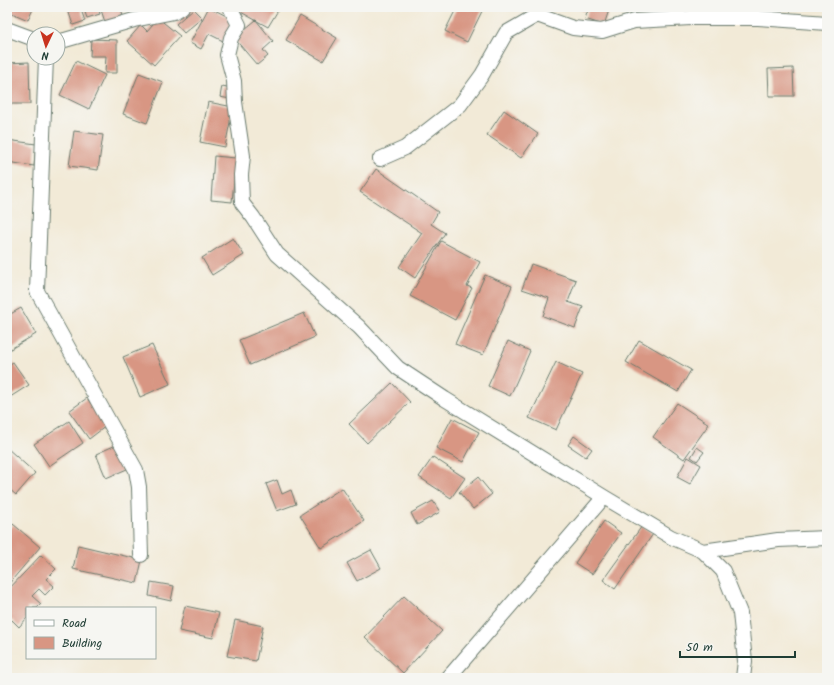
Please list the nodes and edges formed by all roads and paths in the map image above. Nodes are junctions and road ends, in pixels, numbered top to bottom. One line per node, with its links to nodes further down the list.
1 (182, 7): 6 (street)
2 (230, 7): 9 (street)
3 (827, 22): 8 (street)
4 (7, 29): 5 (street)
5 (26, 36)
6 (66, 40)
7 (46, 66): 12 (street)
8 (380, 159)
9 (604, 497): 11 (street); 13 (street)
10 (827, 538): 11 (street)
11 (703, 551): 14 (street)
12 (141, 555)
13 (448, 678)
14 (743, 678)

